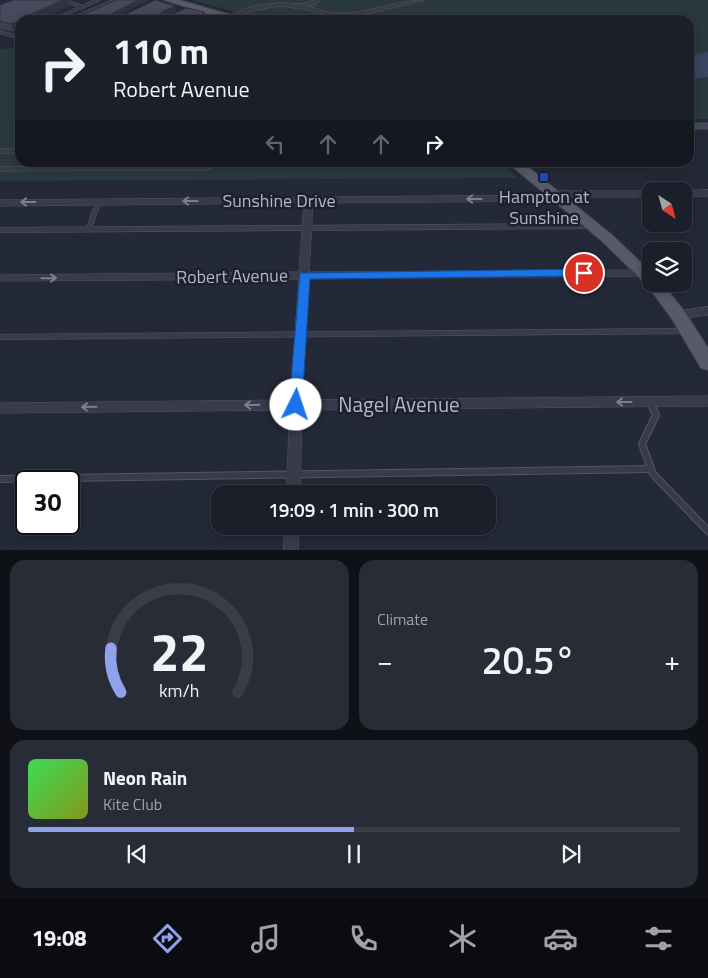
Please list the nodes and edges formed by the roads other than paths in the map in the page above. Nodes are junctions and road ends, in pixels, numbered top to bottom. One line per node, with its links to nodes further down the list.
1 (63, 0): 9 (lane)
2 (98, 0): 9 (lane)
3 (116, 0): 12 (lane)
4 (121, 0): 13 (lane)
5 (169, 0): 10 (main road)
6 (318, 0): 8 (street)
7 (422, 0): 8 (street)
8 (299, 6): 15 (street)
9 (82, 7): 11 (lane)
10 (218, 14): 14 (main road)
11 (64, 15)
12 (80, 15)
13 (86, 15)
14 (221, 15)
15 (244, 15)
16 (0, 32): 17 (lane)
17 (15, 36)
18 (694, 126): 19 (main road)
19 (708, 126)
20 (0, 151): 21 (lane)
21 (15, 151)
22 (210, 167): 25 (lane)
23 (519, 167): 29 (main road)
24 (0, 169): 25 (lane)
25 (77, 169)
26 (708, 193): 28 (street)
27 (642, 194): 29 (street, Sunshine Drive)
28 (692, 194)
29 (555, 196): 30 (street, Sunshine Drive, one-way to 30); 33 (main road)
30 (309, 200): 31 (street, Sunshine Drive, one-way to 31); 34 (street)
31 (99, 202): 32 (street, Sunshine Drive, one-way to 32); 36 (lane)
32 (0, 203)
33 (592, 226): 34 (lane); 37 (main road)
34 (307, 229): 36 (lane); 38 (street)
35 (0, 230): 36 (lane)
36 (89, 230)
37 (642, 272)
38 (304, 275): 39 (street, Robert Avenue, one-way to 38); 40 (street, Robert Avenue); 45 (street)
39 (0, 278)
40 (642, 279)
41 (660, 292): 43 (main road)
42 (708, 311): 43 (street)
43 (678, 315): 44 (main road)
44 (689, 331): 45 (lane); 47 (main road)
45 (300, 334): 46 (lane); 50 (street)
46 (0, 337)
47 (708, 363)
48 (650, 402): 49 (street, Nagel Avenue); 50 (street, Nagel Avenue, one-way to 50); 52 (lane)
49 (708, 402)
50 (296, 405): 51 (street, Nagel Avenue, one-way to 51); 53 (street)
51 (0, 408)
52 (651, 469): 53 (lane); 56 (lane)
53 (293, 475): 54 (lane); 55 (street)
54 (0, 479)
55 (293, 485)
56 (708, 531)
57 (292, 535): 58 (street)
58 (291, 550)

